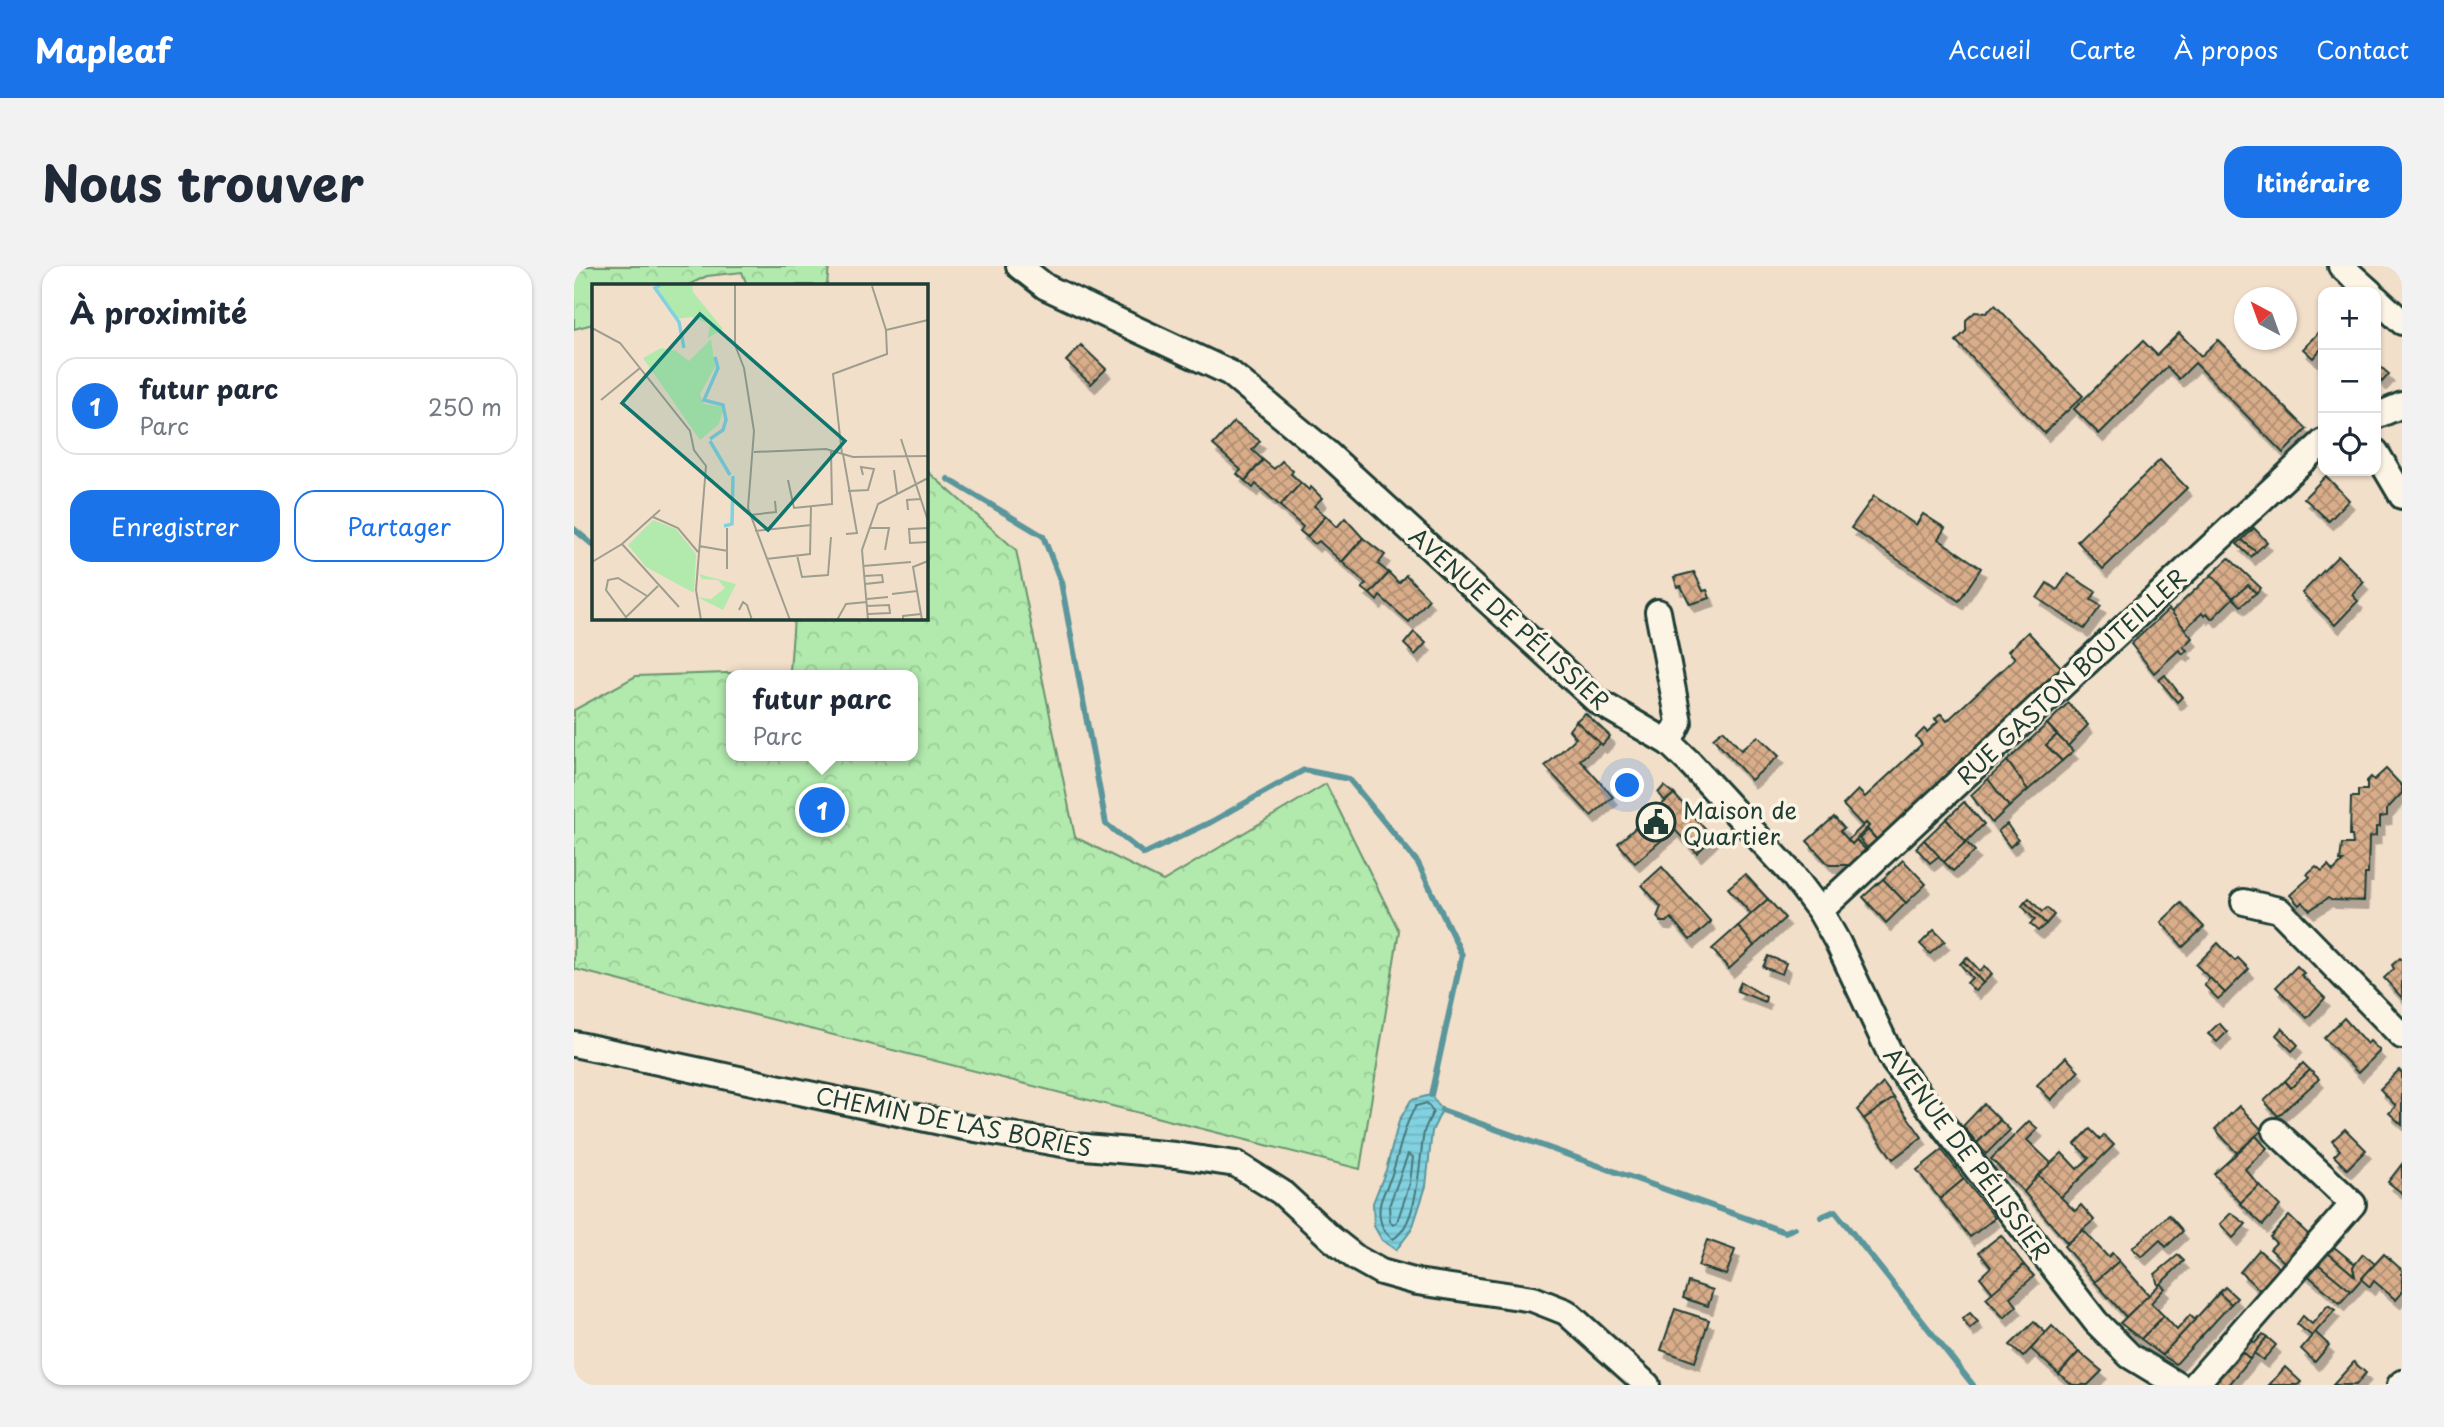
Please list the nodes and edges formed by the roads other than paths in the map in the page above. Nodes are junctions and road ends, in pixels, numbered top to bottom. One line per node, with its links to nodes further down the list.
1 (1019, 266): 12 (street, AVENUE DE PÉLISSIER)
2 (2341, 266): 3 (street)
3 (2364, 287)
4 (2381, 303): 5 (street)
5 (2402, 322)
6 (2402, 405): 7 (street)
7 (2381, 414)
8 (2318, 447): 14 (street, RUE GASTON BOUTEILLER)
9 (2381, 460): 10 (street)
10 (2402, 496)
11 (1658, 612): 12 (street)
12 (1669, 743): 14 (street, AVENUE DE PÉLISSIER)
13 (2244, 902): 15 (street)
14 (1820, 911): 19 (street, AVENUE DE PÉLISSIER)
15 (2402, 1036)
16 (574, 1044): 18 (street, CHEMIN DE LAS BORIES)
17 (2275, 1131): 20 (street)
18 (1647, 1385)
19 (2178, 1385)
20 (2195, 1385)

